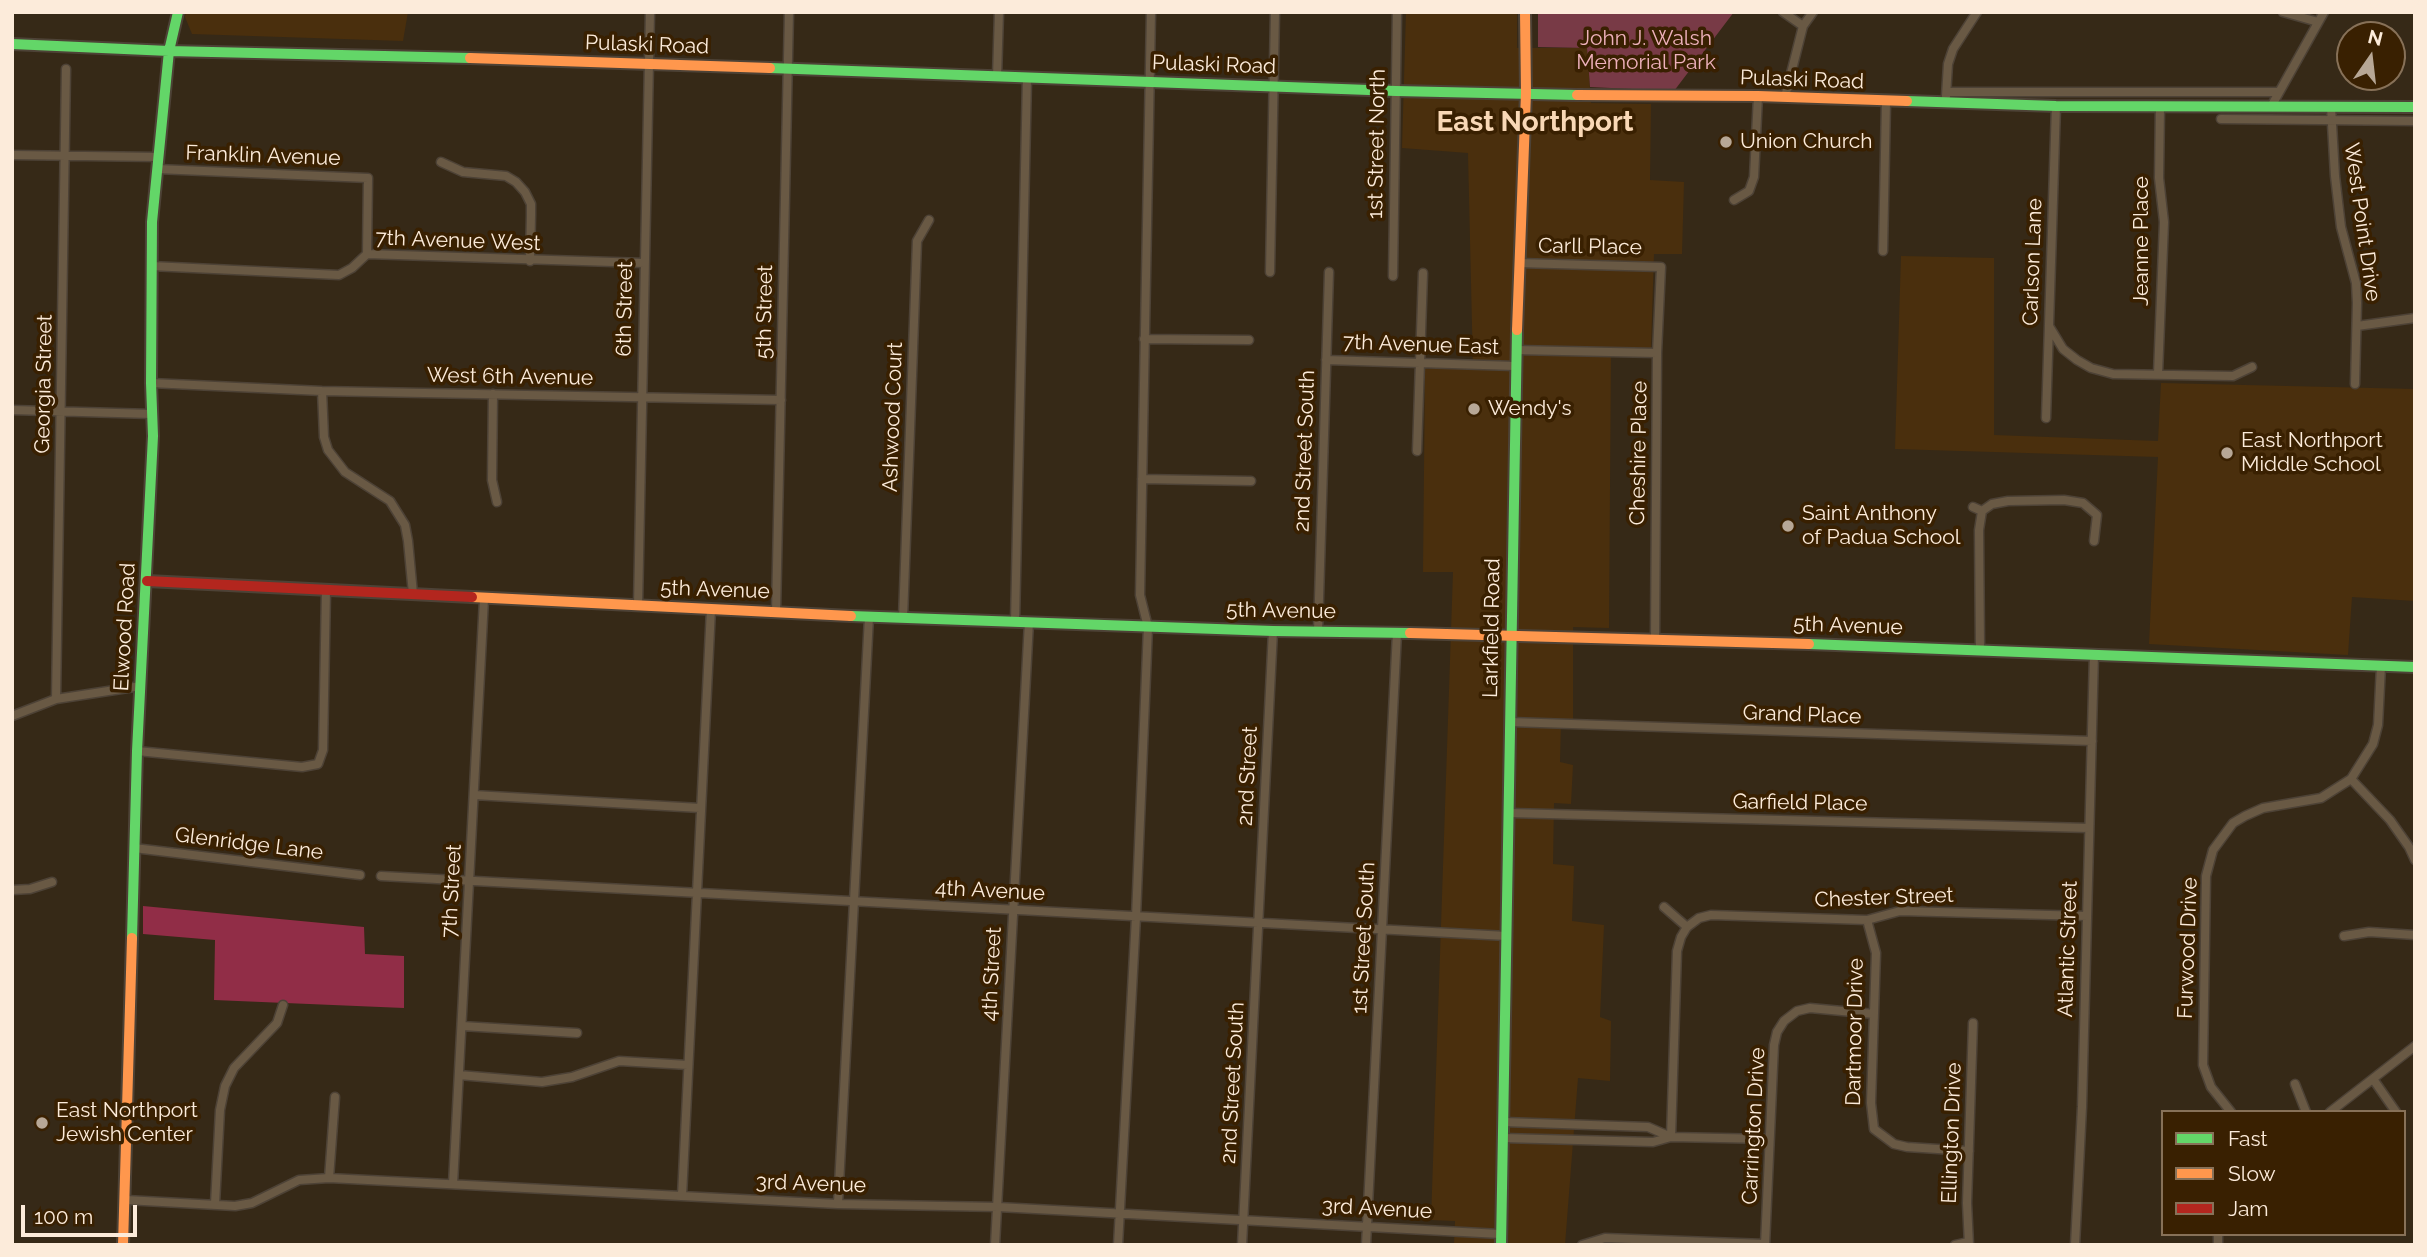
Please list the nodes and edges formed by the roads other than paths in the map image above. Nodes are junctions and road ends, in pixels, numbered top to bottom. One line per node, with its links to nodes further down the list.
1 (178, 12): 17 (main road, Elwood Road)
2 (650, 12): 18 (street, 6th Street)
3 (789, 12): 20 (street, 5th Street)
4 (999, 12): 21 (street)
5 (1151, 12): 23 (street)
6 (1275, 12): 24 (street)
7 (1397, 12): 25 (street, 1st Street North)
8 (1525, 12): 27 (main road, Larkfield Road)
9 (1783, 12): 15 (street)
10 (1813, 12): 15 (street)
11 (1977, 12): 30 (street)
12 (2283, 12): 14 (street)
13 (2324, 12): 14 (street)
14 (2318, 22): 26 (street)
15 (1803, 26): 29 (street)
16 (12, 44): 17 (main road, Pulaski Road)
17 (169, 51): 18 (main road, Pulaski Road); 43 (main road, Elwood Road)
18 (648, 64): 20 (main road, Pulaski Road); 49 (street, 6th Street)
19 (66, 69): 41 (street, Georgia Street)
20 (788, 70): 21 (main road, Pulaski Road); 74 (street, 5th Street)
21 (997, 77): 22 (main road, Pulaski Road)
22 (1027, 78): 23 (main road, Pulaski Road); 95 (street)
23 (1149, 83): 24 (main road, Pulaski Road); 60 (street)
24 (1273, 86): 25 (main road, Pulaski Road); 53 (street)
25 (1396, 91): 27 (main road, Pulaski Road); 56 (street, 1st Street North)
26 (2279, 92): 30 (street); 32 (street)
27 (1526, 93): 28 (main road, Pulaski Road); 50 (main road, Larkfield Road)
28 (1758, 96): 29 (main road, Pulaski Road); 44 (street)
29 (1785, 97): 31 (main road, Pulaski Road)
30 (1946, 97): 31 (main road, Pulaski Road); 33 (main road, Pulaski Road)
31 (1886, 102): 46 (street)
32 (2272, 105): 34 (main road, Pulaski Road); 35 (main road, Pulaski Road)
33 (2056, 106): 34 (main road, Pulaski Road); 58 (street, Carlson Lane)
34 (2160, 107): 68 (street, Jeanne Place)
35 (2331, 107): 36 (main road, Pulaski Road); 38 (street, West Point Drive)
36 (2415, 107)
37 (2221, 119): 38 (street)
38 (2332, 120): 39 (street); 59 (street, West Point Drive)
39 (2415, 121)
40 (12, 155): 41 (street, Franklin Avenue)
41 (65, 156): 43 (street, Franklin Avenue); 76 (street, Georgia Street)
42 (441, 162): 48 (street)
43 (158, 163): 47 (street, Franklin Avenue); 51 (main road, Elwood Road)
44 (1734, 200)
45 (929, 220): 94 (street, Ashwood Court)
46 (1883, 251)
47 (367, 254): 48 (street, 7th Avenue West); 51 (street, 7th Avenue West)
48 (530, 261): 49 (street, 7th Avenue West)
49 (644, 263): 73 (street, 6th Street)
50 (1519, 263): 52 (street, Carll Place); 62 (main road, Larkfield Road)
51 (151, 266): 69 (main road, Elwood Road)
52 (1661, 267): 63 (street, Cheshire Place)
53 (1270, 272)
54 (1329, 272): 64 (street, 2nd Street South)
55 (1423, 273): 65 (street)
56 (1393, 276)
57 (2415, 318): 59 (street)
58 (2049, 326): 68 (street); 78 (street, Carlson Lane)
59 (2357, 326): 70 (street, West Point Drive)
60 (1144, 339): 61 (street); 80 (street)
61 (1248, 340)
62 (1516, 350): 63 (street); 66 (main road, Larkfield Road)
63 (1657, 354): 102 (street, Cheshire Place)
64 (1326, 360): 65 (street, 7th Avenue East); 99 (street, 2nd Street South)
65 (1420, 363): 66 (street, 7th Avenue East); 79 (street)
66 (1516, 366): 101 (main road, Larkfield Road)
67 (2252, 367): 68 (street)
68 (2158, 374)
69 (151, 383): 71 (street, West 6th Avenue); 77 (main road, Elwood Road)
70 (2355, 384)
71 (322, 391): 72 (street, West 6th Avenue); 88 (street)
72 (494, 394): 73 (street, West 6th Avenue); 82 (street)
73 (641, 397): 74 (street, West 6th Avenue); 90 (street, 6th Street)
74 (781, 400): 92 (street, 5th Street)
75 (12, 410): 76 (street)
76 (61, 411): 77 (street); 108 (street, Georgia Street)
77 (152, 414): 86 (main road, Elwood Road)
78 (2046, 418)
79 (1417, 451)
80 (1142, 480): 81 (street); 97 (street)
81 (1251, 481)
82 (497, 502)
83 (1973, 507): 84 (street)
84 (1982, 511): 85 (street); 103 (street)
85 (2094, 541)
86 (147, 581): 87 (main road, 5th Avenue); 107 (main road, Elwood Road)
87 (326, 590): 88 (main road, 5th Avenue); 112 (street)
88 (413, 594): 89 (main road, 5th Avenue)
89 (484, 599): 90 (main road, 5th Avenue); 114 (street, 7th Street)
90 (638, 606): 91 (main road, 5th Avenue)
91 (711, 609): 92 (main road, 5th Avenue); 115 (street)
92 (776, 612): 93 (main road, 5th Avenue)
93 (869, 617): 94 (main road, 5th Avenue); 126 (street)
94 (903, 618): 95 (main road, 5th Avenue)
95 (1015, 622): 96 (main road, 5th Avenue)
96 (1029, 622): 97 (main road, 5th Avenue); 128 (street, 4th Street)
97 (1148, 627): 98 (main road, 5th Avenue); 130 (street)
98 (1273, 631): 99 (main road, 5th Avenue); 132 (street, 2nd Street)
99 (1318, 631): 100 (main road, 5th Avenue)
100 (1397, 634): 101 (main road, 5th Avenue); 134 (street, 1st Street South)
101 (1511, 636): 102 (main road, 5th Avenue); 110 (main road, Larkfield Road)
102 (1654, 639): 103 (main road, 5th Avenue)
103 (1980, 649): 104 (main road, 5th Avenue)
104 (2094, 654): 105 (main road, 5th Avenue); 111 (street, Atlantic Street)
105 (2381, 666): 106 (main road, 5th Avenue); 113 (street, Furwood Drive)
106 (2415, 667)
107 (141, 686): 108 (street); 112 (main road, Elwood Road)
108 (56, 699): 109 (street)
109 (12, 716)
110 (1510, 722): 111 (street, Grand Place); 116 (main road, Larkfield Road)
111 (2092, 741): 117 (street, Atlantic Street)
112 (137, 751): 118 (main road, Elwood Road)
113 (2351, 779): 119 (street); 149 (street, Furwood Drive)
114 (474, 795): 115 (street); 123 (street, 7th Street)
115 (700, 808): 125 (street)
116 (1510, 813): 117 (street, Garfield Place); 136 (main road, Larkfield Road)
117 (2089, 828): 129 (street, Atlantic Street)
118 (134, 848): 120 (street, Glenridge Lane); 163 (main road, Elwood Road)
119 (2415, 860)
120 (360, 875)
121 (382, 876): 123 (street)
122 (52, 882): 124 (street)
123 (471, 882): 125 (street, 4th Avenue); 141 (street, 7th Street)
124 (12, 890)
125 (697, 894): 126 (street, 4th Avenue); 144 (street)
126 (854, 902): 128 (street, 4th Avenue); 164 (street)
127 (1664, 907): 133 (street)
128 (1012, 910): 130 (street, 4th Avenue); 166 (street, 4th Street)
129 (2087, 916): 131 (street, Chester Street); 181 (street, Atlantic Street)
130 (1136, 917): 132 (street, 4th Avenue); 167 (street)
131 (1867, 920): 133 (street, Chester Street); 139 (street, Dartmoor Drive)
132 (1258, 923): 134 (street, 4th Avenue); 168 (street, 2nd Street South)
133 (1687, 927): 155 (street)
134 (1382, 929): 136 (street, 4th Avenue); 169 (street, 1st Street South)
135 (2415, 935): 137 (street)
136 (1507, 936): 153 (main road, Larkfield Road)
137 (2344, 936)
138 (284, 1004): 165 (street)
139 (1874, 1014): 158 (street, Carrington Drive); 159 (street, Dartmoor Drive)
140 (1973, 1023): 159 (street, Ellington Drive)
141 (462, 1027): 142 (street); 145 (street, 7th Street)
142 (577, 1032)
143 (2415, 1046): 146 (street)
144 (688, 1065): 145 (street); 162 (street)
145 (460, 1075): 161 (street, 7th Street)
146 (2373, 1079): 151 (street); 152 (street)
147 (2295, 1084): 150 (street)
148 (335, 1097): 160 (street)
149 (2229, 1110)
150 (2305, 1110)
151 (2333, 1110)
152 (2395, 1110)
153 (1504, 1122): 154 (street); 156 (main road, Larkfield Road)
154 (1562, 1124): 155 (street); 157 (street)
155 (1671, 1137): 157 (street); 158 (street)
156 (1503, 1138): 157 (street); 170 (main road, Larkfield Road)
157 (1561, 1139)
158 (1769, 1139): 172 (street, Carrington Drive)
159 (1969, 1151): 173 (street, Ellington Drive)
160 (329, 1178): 161 (street, 3rd Avenue); 165 (street, 3rd Avenue)
161 (453, 1184): 162 (street, 3rd Avenue)
162 (682, 1196): 164 (street, 3rd Avenue)
163 (125, 1200): 165 (street, 3rd Avenue); 174 (main road, Elwood Road)
164 (838, 1204): 166 (street, 3rd Avenue)
165 (215, 1205)
166 (998, 1207): 167 (street, 3rd Avenue); 175 (street, 4th Street)
167 (1120, 1214): 168 (street, 3rd Avenue); 176 (street)
168 (1244, 1220): 169 (street, 3rd Avenue); 177 (street, 2nd Street South)
169 (1366, 1226): 170 (street, 3rd Avenue); 178 (street, 1st Street South)
170 (1500, 1239)
171 (1660, 1242): 172 (street); 179 (street)
172 (1765, 1244)
173 (1969, 1244): 180 (street)
174 (123, 1245)
175 (995, 1245)
176 (1118, 1245)
177 (1242, 1245)
178 (1366, 1245)
179 (1582, 1245)
180 (1955, 1245)
181 (2075, 1245)

